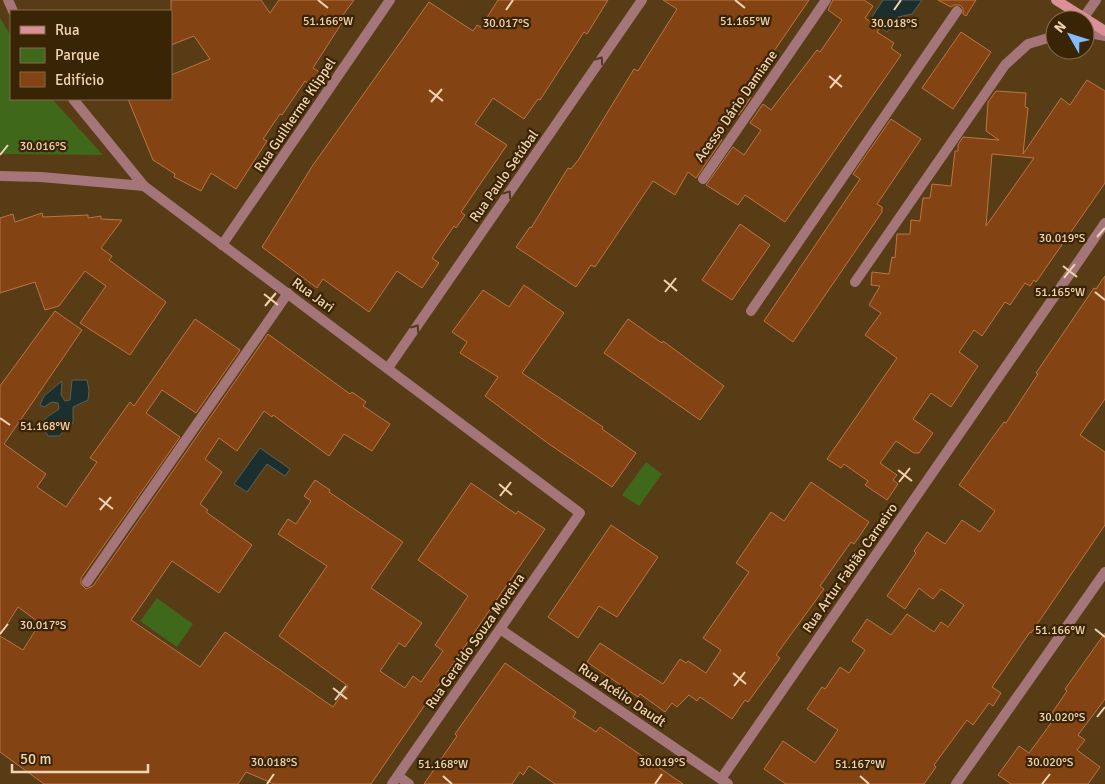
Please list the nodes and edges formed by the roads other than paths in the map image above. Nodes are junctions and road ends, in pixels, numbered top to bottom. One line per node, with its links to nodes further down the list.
1 (390, 0): 13 (street, Rua Guilherme Klippel)
2 (642, 0): 17 (street, Rua Paulo Setúbal, one-way to 2)
3 (826, 0): 10 (street, Acesso Dário Damiane)
4 (1056, 0): 6 (main road)
5 (956, 10): 16 (street)
6 (1072, 10)
7 (1045, 39): 14 (street)
8 (74, 100): 11 (street, Rua Jari)
9 (0, 176): 11 (street)
10 (703, 178)
11 (144, 186): 13 (street, Rua Jari)
12 (1105, 223): 23 (street, Rua Artur Fabião Carneiro)
13 (222, 245): 15 (street, Rua Jari)
14 (855, 282)
15 (288, 294): 17 (street, Rua Jari); 20 (street)
16 (751, 311)
17 (388, 368): 18 (street, Rua Jari)
18 (580, 514): 21 (street, Rua Geraldo Souza Moreira)
19 (1105, 572): 25 (street)
20 (87, 582)
21 (500, 629): 22 (street, Rua Geraldo Souza Moreira); 23 (street, Rua Acélio Daudt)
22 (395, 780): 24 (street)
23 (724, 782)
24 (409, 784)
25 (956, 784)

